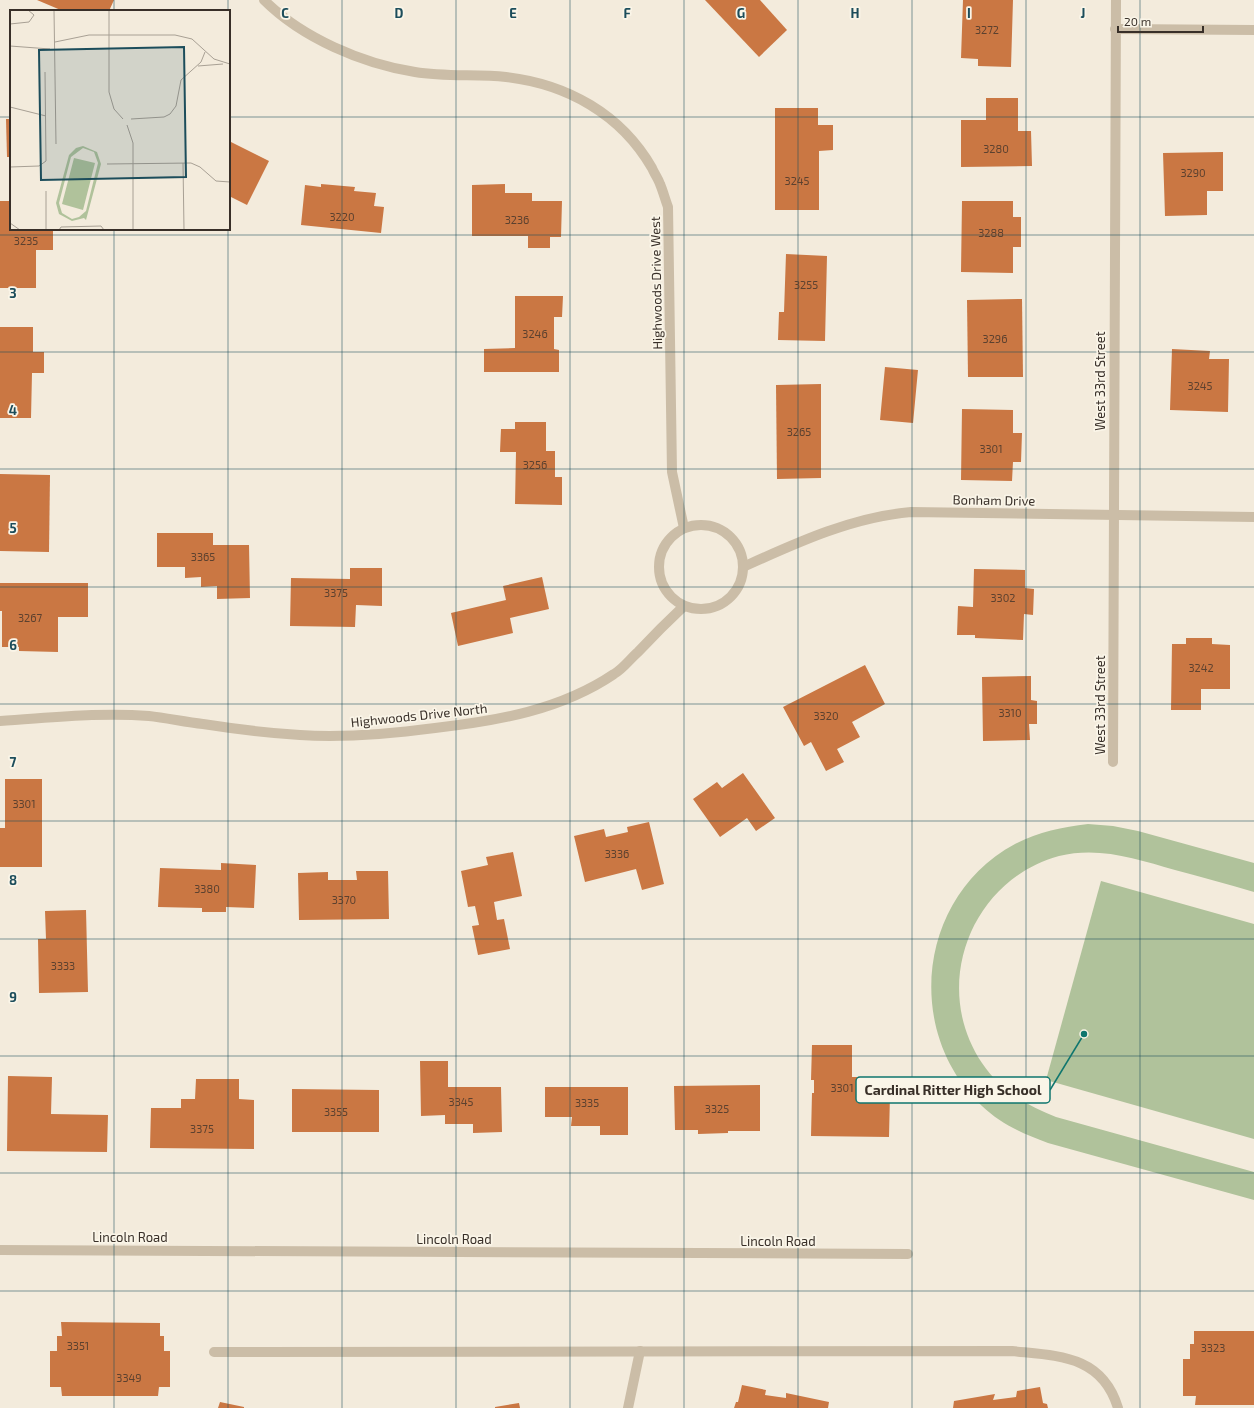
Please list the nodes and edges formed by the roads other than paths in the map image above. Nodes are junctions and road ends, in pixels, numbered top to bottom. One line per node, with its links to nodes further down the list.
1 (264, 0): 7 (street, Highwoods Drive West)
2 (1116, 0): 3 (street, West 33rd Street)
3 (1115, 29): 4 (street); 5 (street, West 33rd Street)
4 (1254, 30)
5 (1113, 514): 6 (street, Bonham Drive); 8 (street, Bonham Drive); 11 (street, West 33rd Street)
6 (1254, 517)
7 (684, 528): 8 (street); 9 (street)
8 (743, 567): 9 (street)
9 (684, 606): 10 (street, Highwoods Drive North)
10 (0, 721)
11 (1113, 762)
12 (0, 1250): 13 (street, Lincoln Road)
13 (908, 1254)
14 (640, 1351): 15 (street); 16 (street); 17 (street)
15 (214, 1352)
16 (628, 1408)
17 (1118, 1408)

